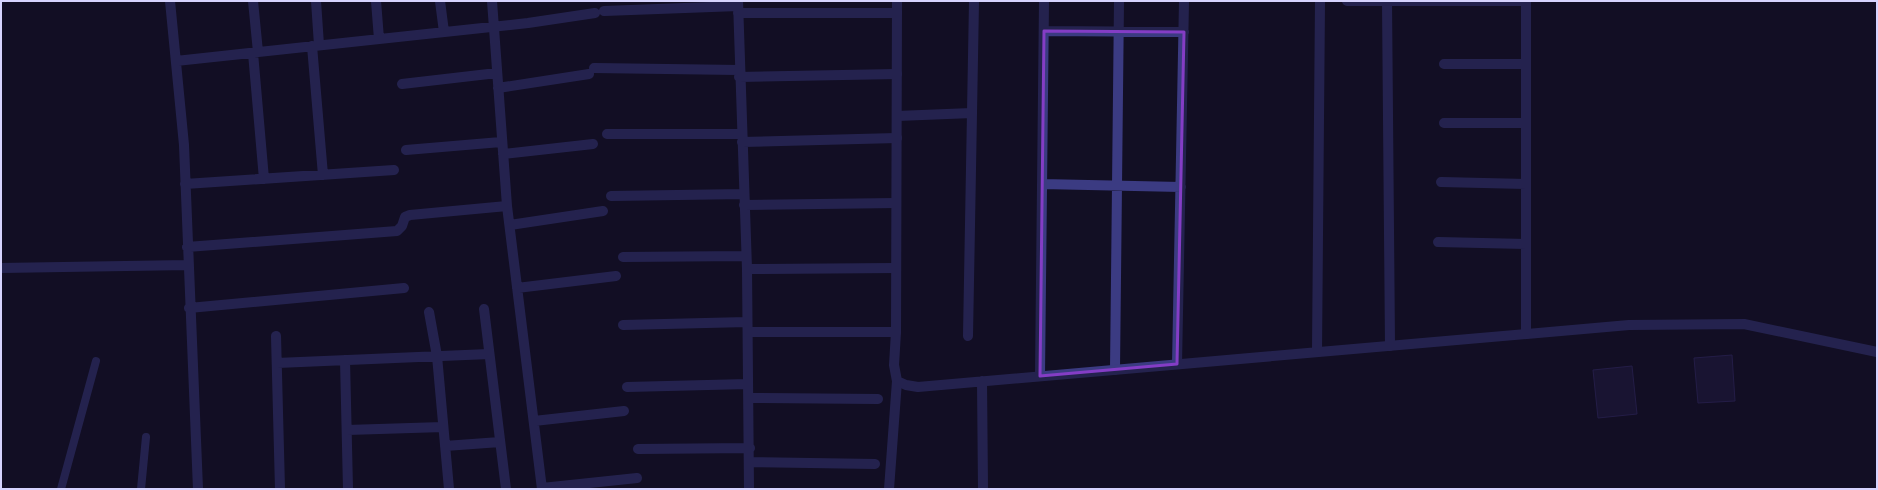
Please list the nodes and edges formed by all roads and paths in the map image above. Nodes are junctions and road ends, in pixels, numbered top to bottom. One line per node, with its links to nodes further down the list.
1 (170, 1): 26 (street)
2 (253, 1): 25 (street)
3 (316, 1): 24 (street)
4 (376, 1): 23 (street)
5 (440, 1): 20 (street)
6 (492, 1): 18 (street)
7 (897, 1): 17 (street)
8 (974, 1): 34 (street)
9 (1044, 1): 19 (street)
10 (1119, 1): 21 (street)
11 (1184, 1): 22 (street)
12 (1320, 1): 84 (street)
13 (1347, 1): 15 (street)
14 (1526, 1): 15 (street); 28 (street)
15 (1387, 2): 83 (street)
16 (738, 7): 17 (street); 18 (street); 30 (street)
17 (897, 12): 31 (street)
18 (494, 26): 20 (street); 29 (street)
19 (1044, 31): 21 (street); 50 (street)
20 (444, 32): 23 (street)
21 (1118, 32): 22 (street); 52 (street)
22 (1184, 32): 53 (street)
23 (379, 39): 24 (street)
24 (315, 46): 25 (street); 46 (street)
25 (256, 52): 26 (street); 47 (street)
26 (176, 61): 49 (street)
27 (1444, 64): 28 (street)
28 (1526, 64): 37 (street)
29 (497, 73): 32 (street); 33 (street)
30 (739, 73): 31 (street); 33 (street); 39 (street)
31 (897, 74): 35 (street)
32 (402, 84)
33 (498, 88): 41 (street)
34 (972, 113): 35 (street); 82 (street)
35 (897, 116): 40 (street)
36 (1444, 123): 37 (street)
37 (1526, 123): 51 (street)
38 (607, 134): 39 (street)
39 (742, 138): 40 (street); 54 (street)
40 (897, 138): 56 (street)
41 (501, 142): 43 (street); 44 (street)
42 (592, 144): 44 (street)
43 (406, 150)
44 (503, 154): 58 (street)
45 (394, 170): 46 (street)
46 (323, 175): 47 (street)
47 (264, 179): 49 (street)
48 (1441, 182): 51 (street)
49 (185, 184): 63 (street)
50 (1042, 184): 52 (street); 93 (street)
51 (1526, 184): 62 (street)
52 (1117, 186): 53 (street); 92 (street)
53 (1181, 187): 91 (street)
54 (744, 194): 55 (street); 57 (street)
55 (611, 196)
56 (896, 203): 57 (street); 68 (street)
57 (744, 205): 64 (street)
58 (507, 206): 60 (street); 63 (street)
59 (603, 211): 60 (street)
60 (510, 225): 72 (street)
61 (1438, 242): 62 (street)
62 (1526, 244): 80 (street)
63 (187, 247): 66 (street)
64 (746, 256): 65 (street); 69 (street)
65 (623, 257)
66 (188, 265): 67 (street); 73 (street)
67 (1, 268)
68 (896, 268): 69 (street); 79 (street)
69 (747, 269): 76 (street)
70 (616, 276): 72 (street)
71 (404, 288): 73 (street)
72 (517, 288): 101 (street)
73 (189, 308): 115 (street)
74 (484, 309): 86 (street)
75 (429, 312): 87 (street)
76 (747, 322): 77 (street); 78 (street)
77 (623, 325)
78 (748, 332): 79 (street); 96 (street)
79 (896, 332): 94 (street)
80 (1526, 334): 83 (street); 85 (street)
81 (276, 336): 90 (street)
82 (968, 336)
83 (1390, 346): 84 (street)
84 (1317, 352): 91 (street)
85 (1877, 352)
86 (490, 354): 87 (street); 105 (street)
87 (437, 356): 88 (street); 102 (street)
88 (345, 360): 90 (street); 103 (street)
89 (96, 361): 113 (lane)
90 (276, 363): 116 (street)
91 (1177, 364): 92 (street)
92 (1115, 370): 93 (street)
93 (1040, 376): 95 (street)
94 (898, 381): 95 (street); 121 (street)
95 (982, 381): 122 (street)
96 (748, 384): 97 (street); 98 (street)
97 (627, 387)
98 (749, 398): 99 (street); 107 (street)
99 (878, 399)
100 (624, 411): 101 (street)
101 (534, 421): 112 (street)
102 (443, 427): 103 (street); 106 (street)
103 (346, 430): 117 (street)
104 (146, 437): 114 (lane)
105 (500, 442): 106 (street); 119 (street)
106 (445, 446): 118 (street)
107 (750, 448): 108 (street); 109 (street)
108 (638, 449)
109 (749, 462): 110 (street); 120 (street)
110 (875, 464)
111 (637, 478): 112 (street)
112 (542, 488)
113 (61, 489)
114 (141, 489)
115 (198, 489)
116 (280, 489)
117 (348, 489)
118 (449, 489)
119 (506, 489)
120 (749, 489)
121 (889, 489)
122 (983, 489)

